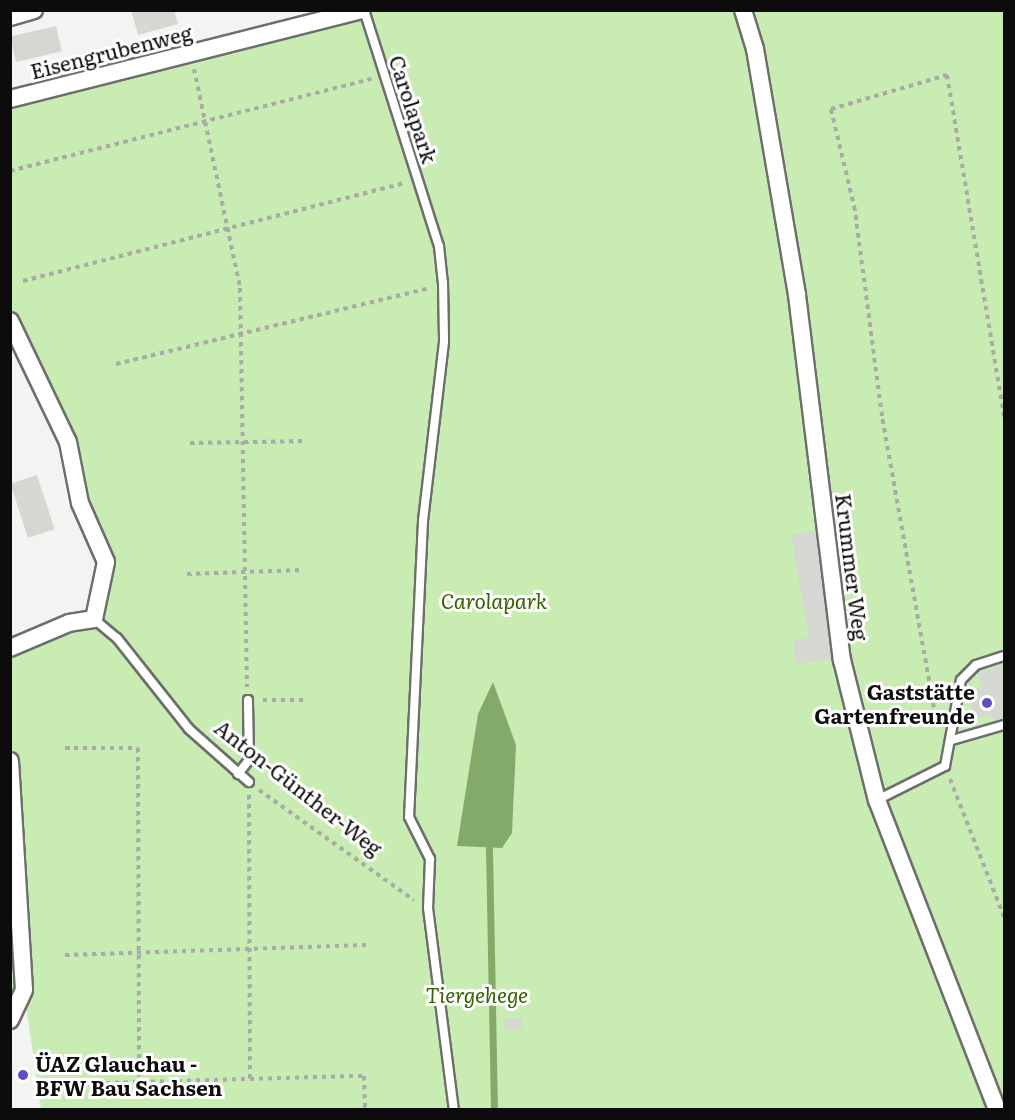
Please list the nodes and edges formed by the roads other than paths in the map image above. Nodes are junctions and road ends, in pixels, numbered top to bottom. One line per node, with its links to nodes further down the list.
1 (34, 10): 4 (street)
2 (363, 10): 5 (street, Eisengrubenweg); 18 (lane, Carolapark)
3 (743, 10): 16 (street, Krummer Weg)
4 (10, 17)
5 (10, 99)
6 (10, 321): 7 (street)
7 (94, 620): 8 (street); 14 (lane, Anton-Günther-Weg)
8 (10, 648)
9 (1005, 656): 12 (lane)
10 (248, 700): 14 (lane)
11 (1005, 725): 12 (lane)
12 (952, 741): 16 (lane)
13 (10, 761): 17 (street)
14 (238, 774): 15 (lane, Anton-Günther-Weg)
15 (249, 782)
16 (877, 800): 19 (street, Krummer Weg)
17 (10, 1020)
18 (454, 1110)
19 (997, 1110)

